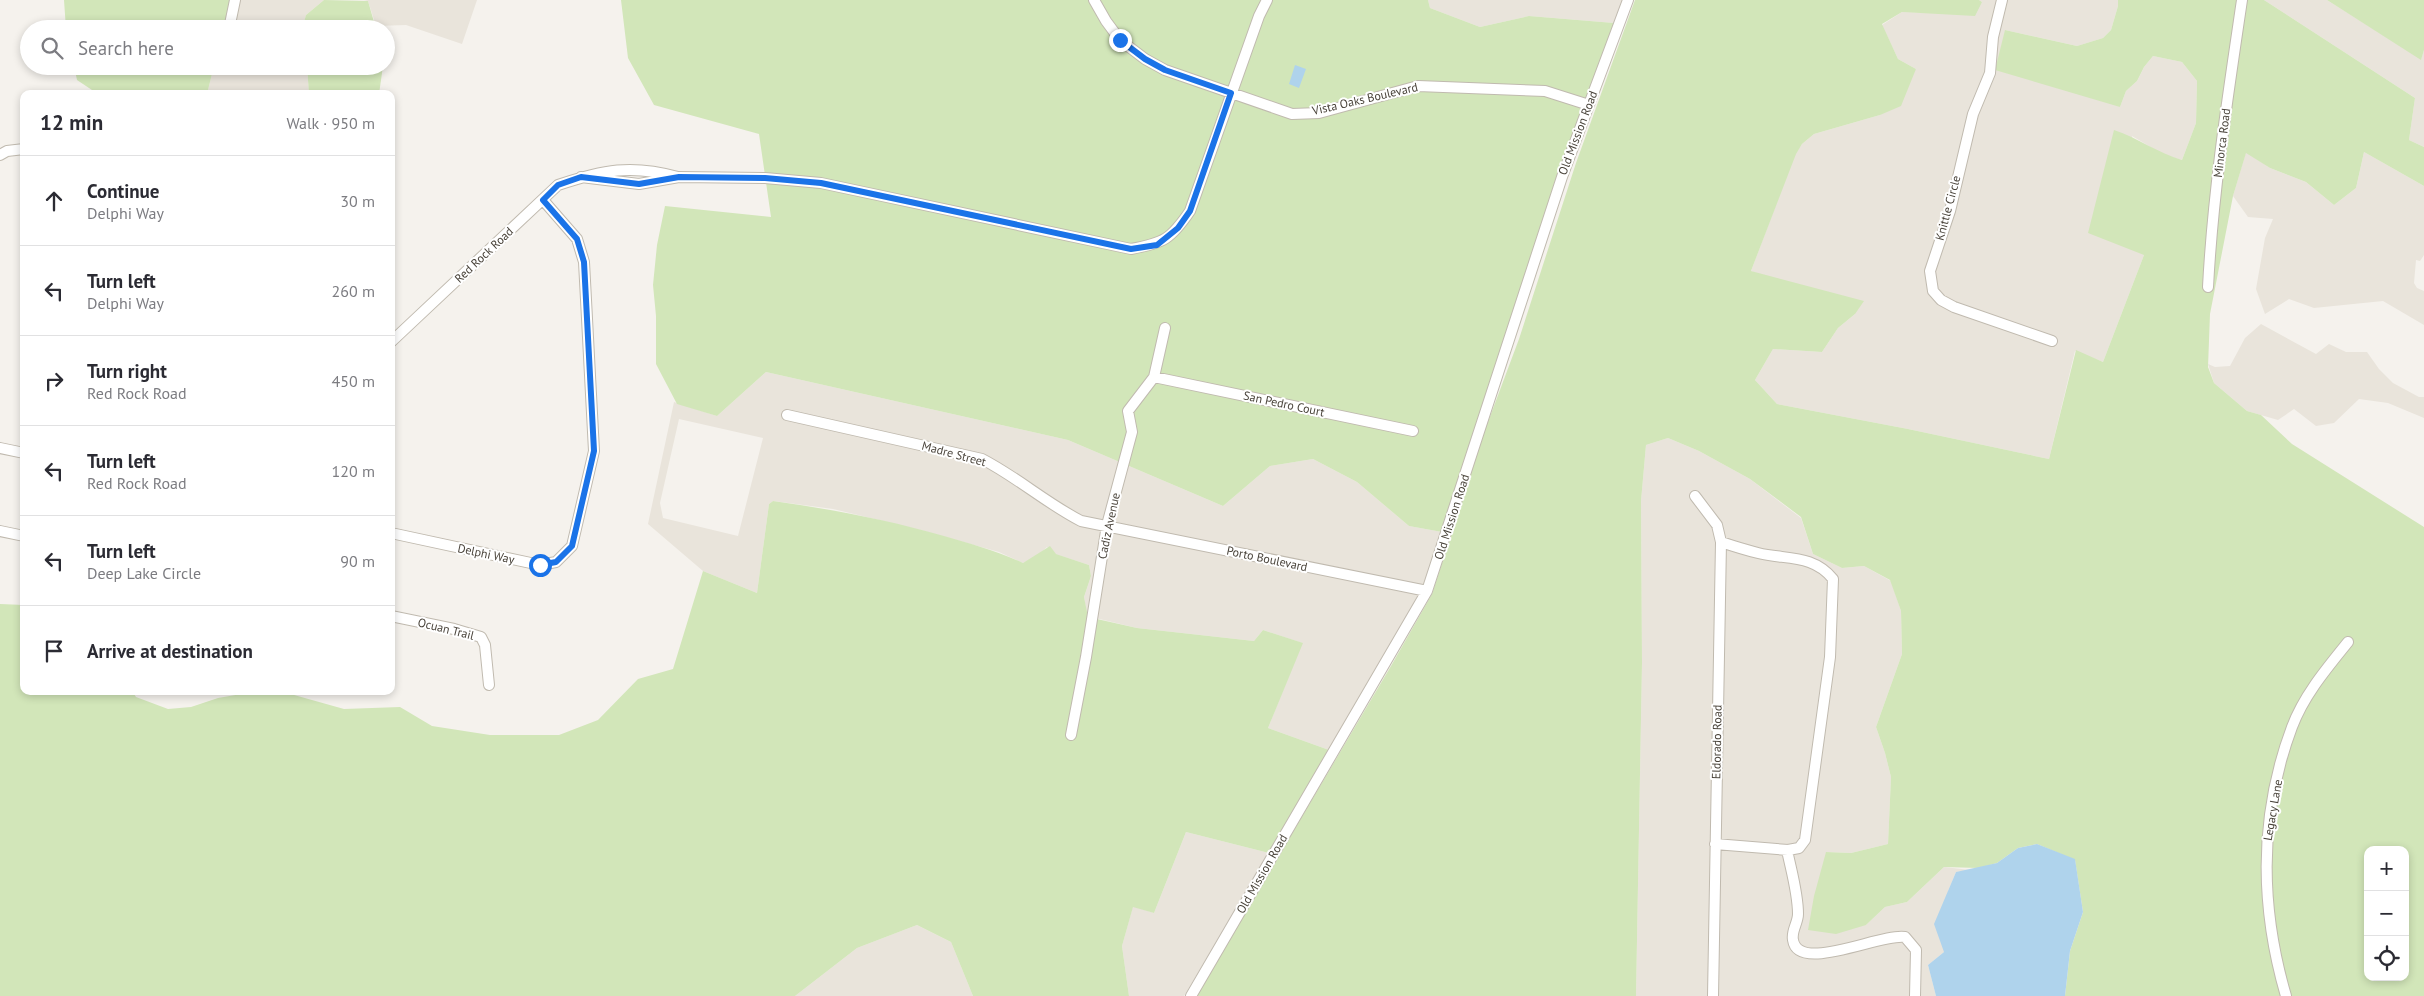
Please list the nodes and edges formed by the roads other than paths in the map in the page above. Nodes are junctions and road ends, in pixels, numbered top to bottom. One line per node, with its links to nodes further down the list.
1 (235, 0): 7 (street)
2 (1094, 0): 8 (street, Vista Oaks Boulevard)
3 (1267, 0): 8 (street, Red Rock Road)
4 (1628, 0): 9 (street, Old Mission Road)
5 (2002, 0): 20 (street, Knittle Circle)
6 (2242, 0): 17 (street, Minorca Road)
7 (231, 20)
8 (1231, 93): 9 (street, Vista Oaks Boulevard); 14 (street, Red Rock Road)
9 (1589, 105): 32 (street, Old Mission Road)
10 (20, 150): 11 (street)
11 (0, 156)
12 (632, 169): 13 (street, Red Rock Road); 14 (street, Red Rock Road); 15 (street)
13 (581, 177): 15 (street, Red Rock Road); 16 (street, Red Rock Road)
14 (679, 177): 15 (street, Red Rock Road)
15 (630, 183)
16 (543, 200): 19 (street, Red Rock Road); 29 (street, Delphi Way)
17 (2208, 287)
18 (1165, 328): 21 (street, Cadiz Avenue)
19 (395, 338)
20 (2052, 340)
21 (1154, 377): 23 (street, San Pedro Court); 27 (street, Cadiz Avenue)
22 (787, 415): 27 (street, Madre Street)
23 (1413, 431)
24 (0, 448): 25 (street)
25 (20, 452)
26 (1695, 496): 31 (street, Eldorado Road)
27 (1107, 525): 32 (street, Porto Boulevard); 36 (street, Cadiz Avenue)
28 (0, 531): 30 (street)
29 (395, 534)
30 (20, 535)
31 (1721, 542): 37 (street, Eldorado Road); 38 (street)
32 (1428, 591): 39 (street, Old Mission Road)
33 (395, 617): 35 (street, Ocuan Trail)
34 (2348, 642): 42 (street, Legacy Lane)
35 (489, 686)
36 (1071, 735)
37 (1715, 844): 38 (street); 40 (street, Eldorado Road)
38 (1787, 850): 41 (street)
39 (1191, 996)
40 (1712, 996)
41 (1915, 996)
42 (2286, 996)

